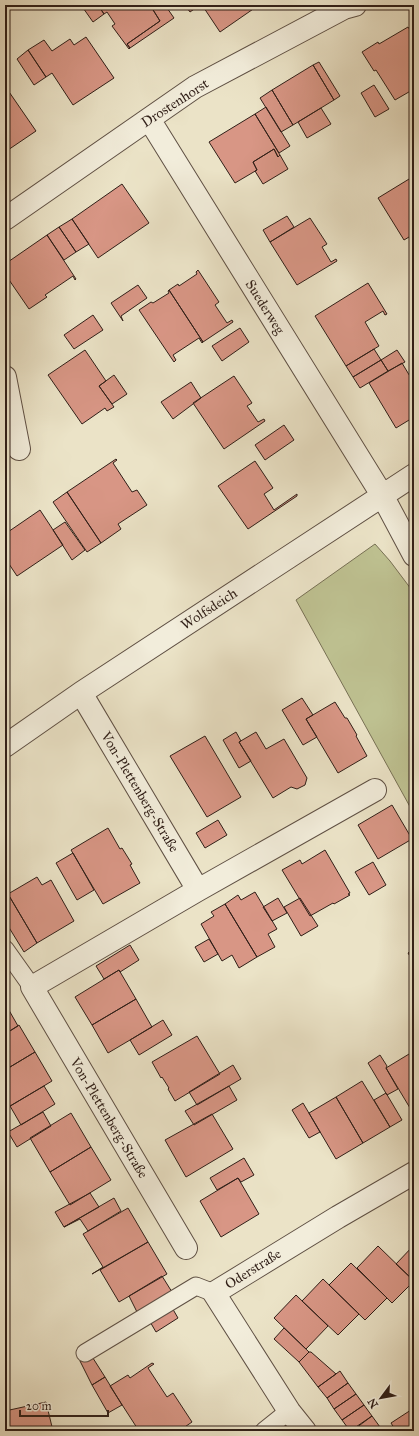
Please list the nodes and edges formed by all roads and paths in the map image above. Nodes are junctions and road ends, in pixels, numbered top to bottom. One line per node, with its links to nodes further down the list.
1 (355, 5): 2 (street, Drostenhorst)
2 (149, 119): 3 (street, Drostenhorst); 7 (street, Suederweg)
3 (5, 219)
4 (5, 377): 5 (street)
5 (19, 449)
6 (414, 475): 7 (street, Wolfsdeich)
7 (382, 495): 8 (street, Suederweg); 9 (street, Wolfsdeich)
8 (414, 555)
9 (81, 693): 10 (street, Wolfsdeich); 12 (street, Von-Plettenberg-Straße)
10 (5, 746)
11 (375, 790): 12 (street)
12 (198, 890): 14 (street)
13 (5, 949): 14 (lane, Von-Plettenberg-Straße)
14 (32, 987): 16 (street, Von-Plettenberg-Straße)
15 (414, 1173): 17 (street, Oderstraße)
16 (186, 1248)
17 (214, 1293): 18 (lane); 19 (street, Oderstraße)
18 (84, 1353)
19 (289, 1410): 20 (lane); 21 (street, Oderstraße)
20 (264, 1431)
21 (305, 1431)

